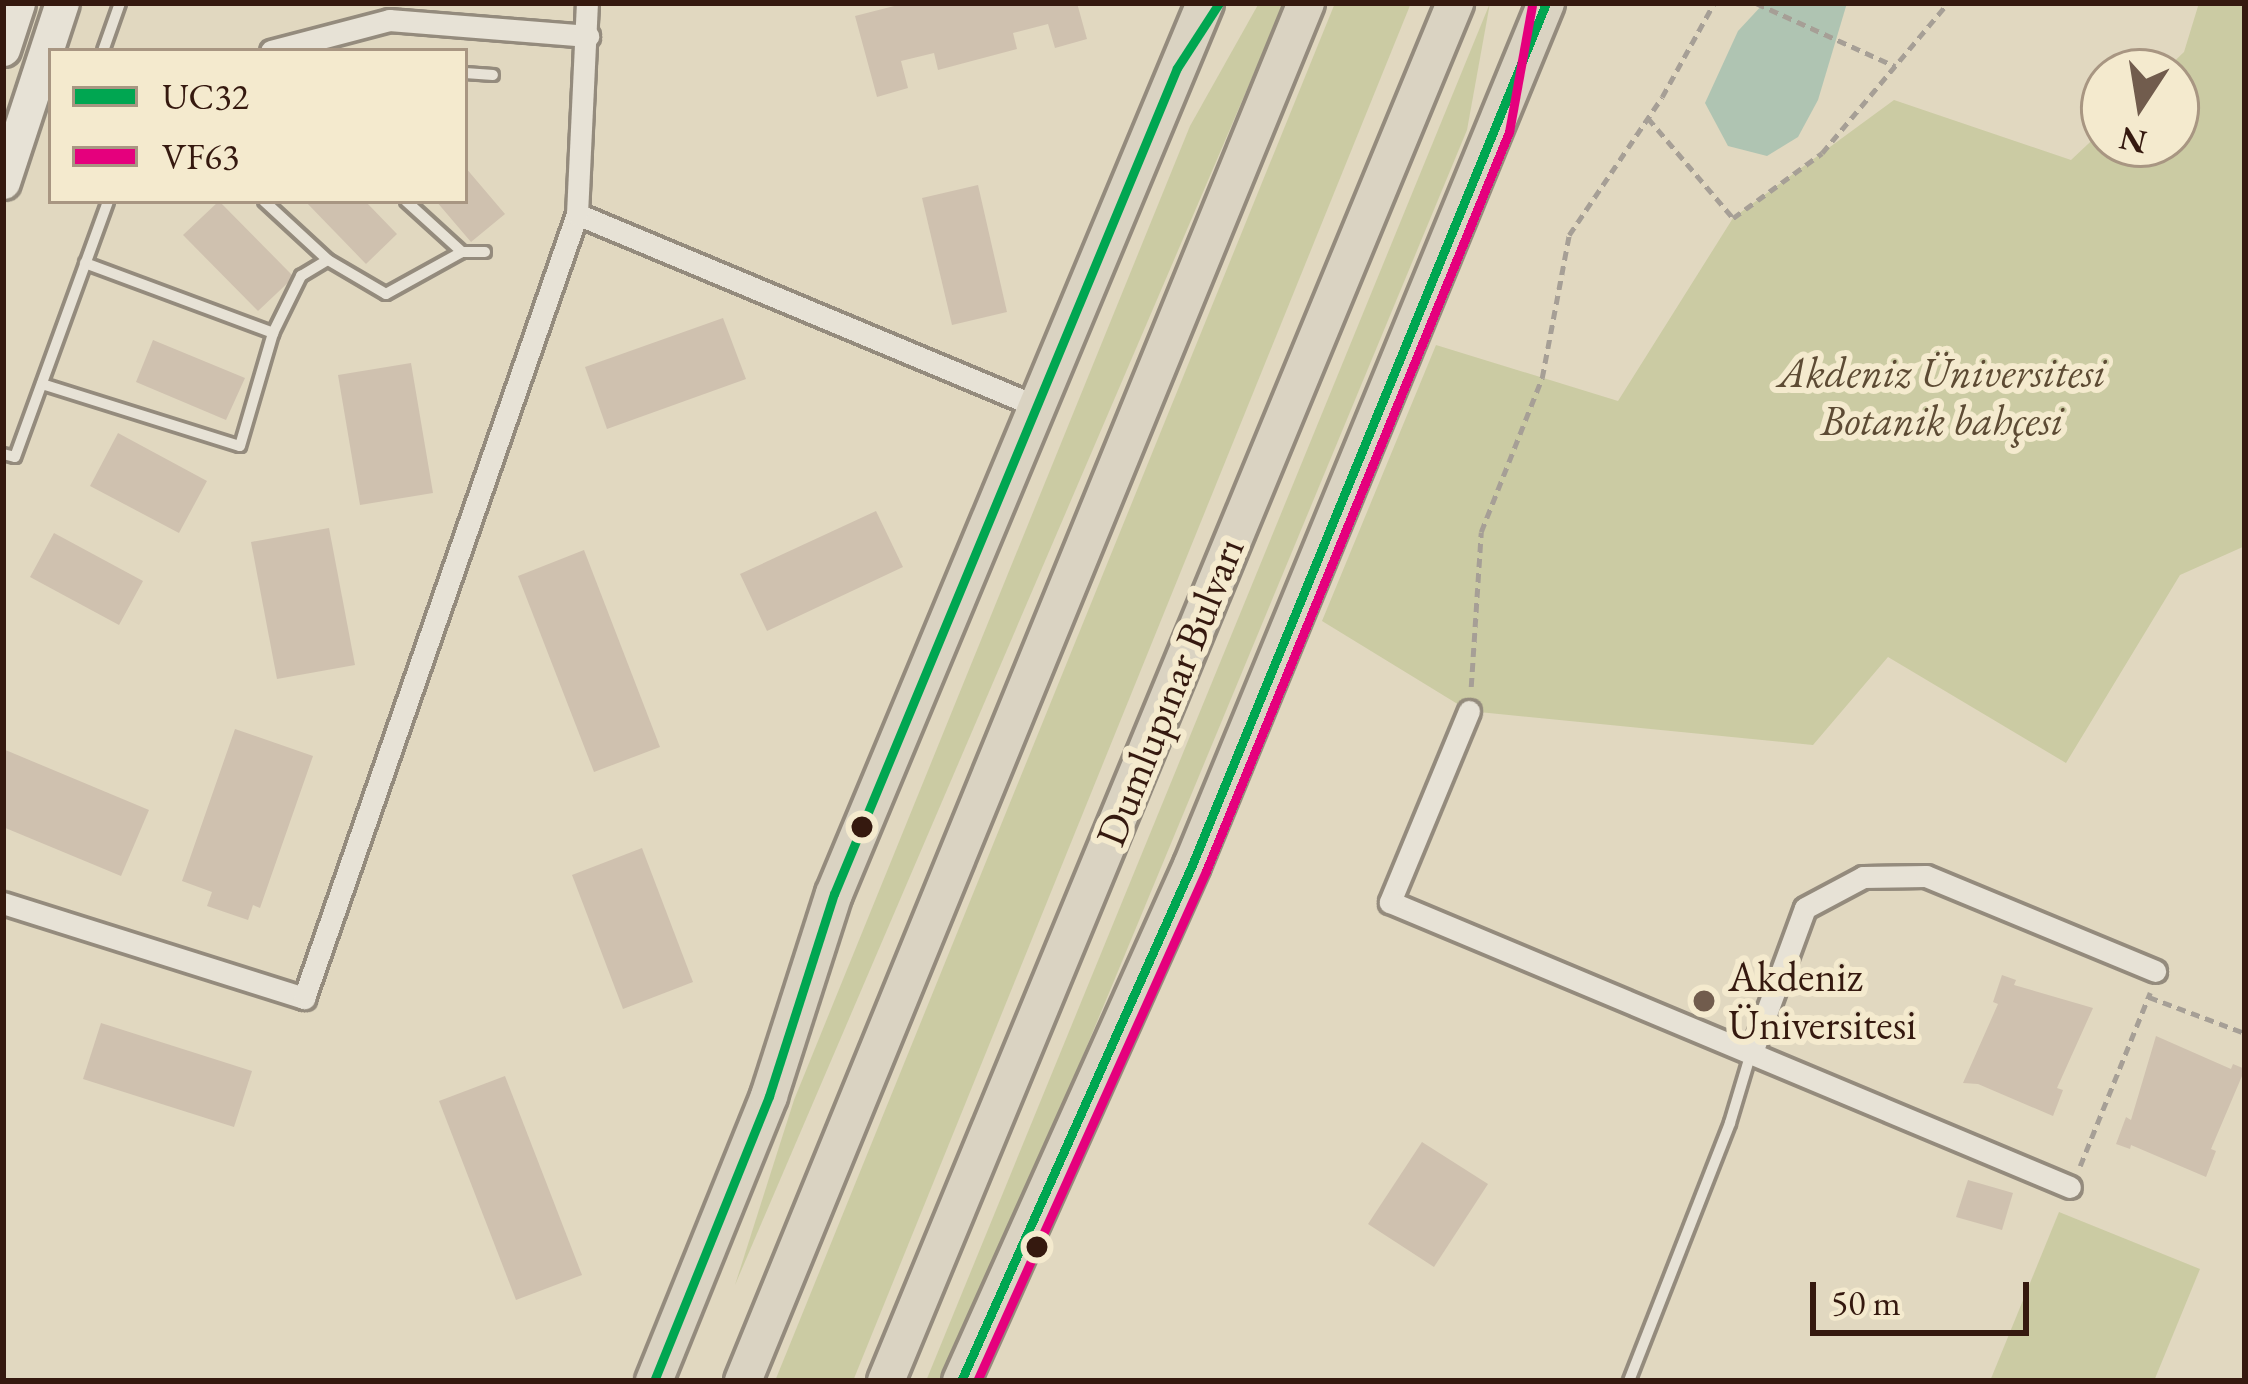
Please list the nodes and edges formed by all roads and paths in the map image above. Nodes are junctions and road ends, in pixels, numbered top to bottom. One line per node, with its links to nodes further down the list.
1 (62, 3): 14 (main road)
2 (119, 3): 15 (lane)
3 (587, 3): 13 (street)
4 (1204, 3): 19 (main road)
5 (1219, 3): 19 (main road)
6 (1517, 3): 24 (main road)
7 (1546, 3): 24 (main road)
8 (1714, 3): 23 (path)
9 (1756, 3): 17 (path)
10 (1948, 3): 17 (path)
11 (1453, 8): 47 (main road, Dumlupınar Bulvarı)
12 (1303, 9): 46 (main road)
13 (588, 36): 16 (street); 29 (street)
14 (52, 48)
15 (104, 48)
16 (283, 48)
17 (1895, 66): 23 (path)
18 (48, 67): 22 (main road)
19 (1178, 68): 36 (main road)
20 (468, 73): 21 (lane)
21 (493, 75)
22 (38, 113): 25 (main road)
23 (1648, 118): 38 (path)
24 (1496, 126): 48 (main road)
25 (3, 182)
26 (107, 204): 33 (lane)
27 (267, 204): 32 (lane)
28 (409, 204): 30 (lane)
29 (577, 214): 36 (street); 39 (street)
30 (462, 252): 31 (lane); 32 (lane)
31 (485, 252)
32 (328, 260): 34 (lane)
33 (86, 263): 34 (lane); 35 (lane)
34 (272, 333): 35 (lane)
35 (42, 384): 37 (lane)
36 (1036, 406): 45 (main road)
37 (3, 454)
38 (1469, 711): 43 (street)
39 (3, 903)
40 (2155, 971): 41 (path); 43 (street)
41 (2149, 997): 42 (path); 44 (path)
42 (2245, 1033)
43 (1751, 1052): 44 (street); 49 (lane)
44 (2070, 1187)
45 (654, 1381)
46 (743, 1381)
47 (886, 1381)
48 (961, 1381)
49 (1629, 1381)

